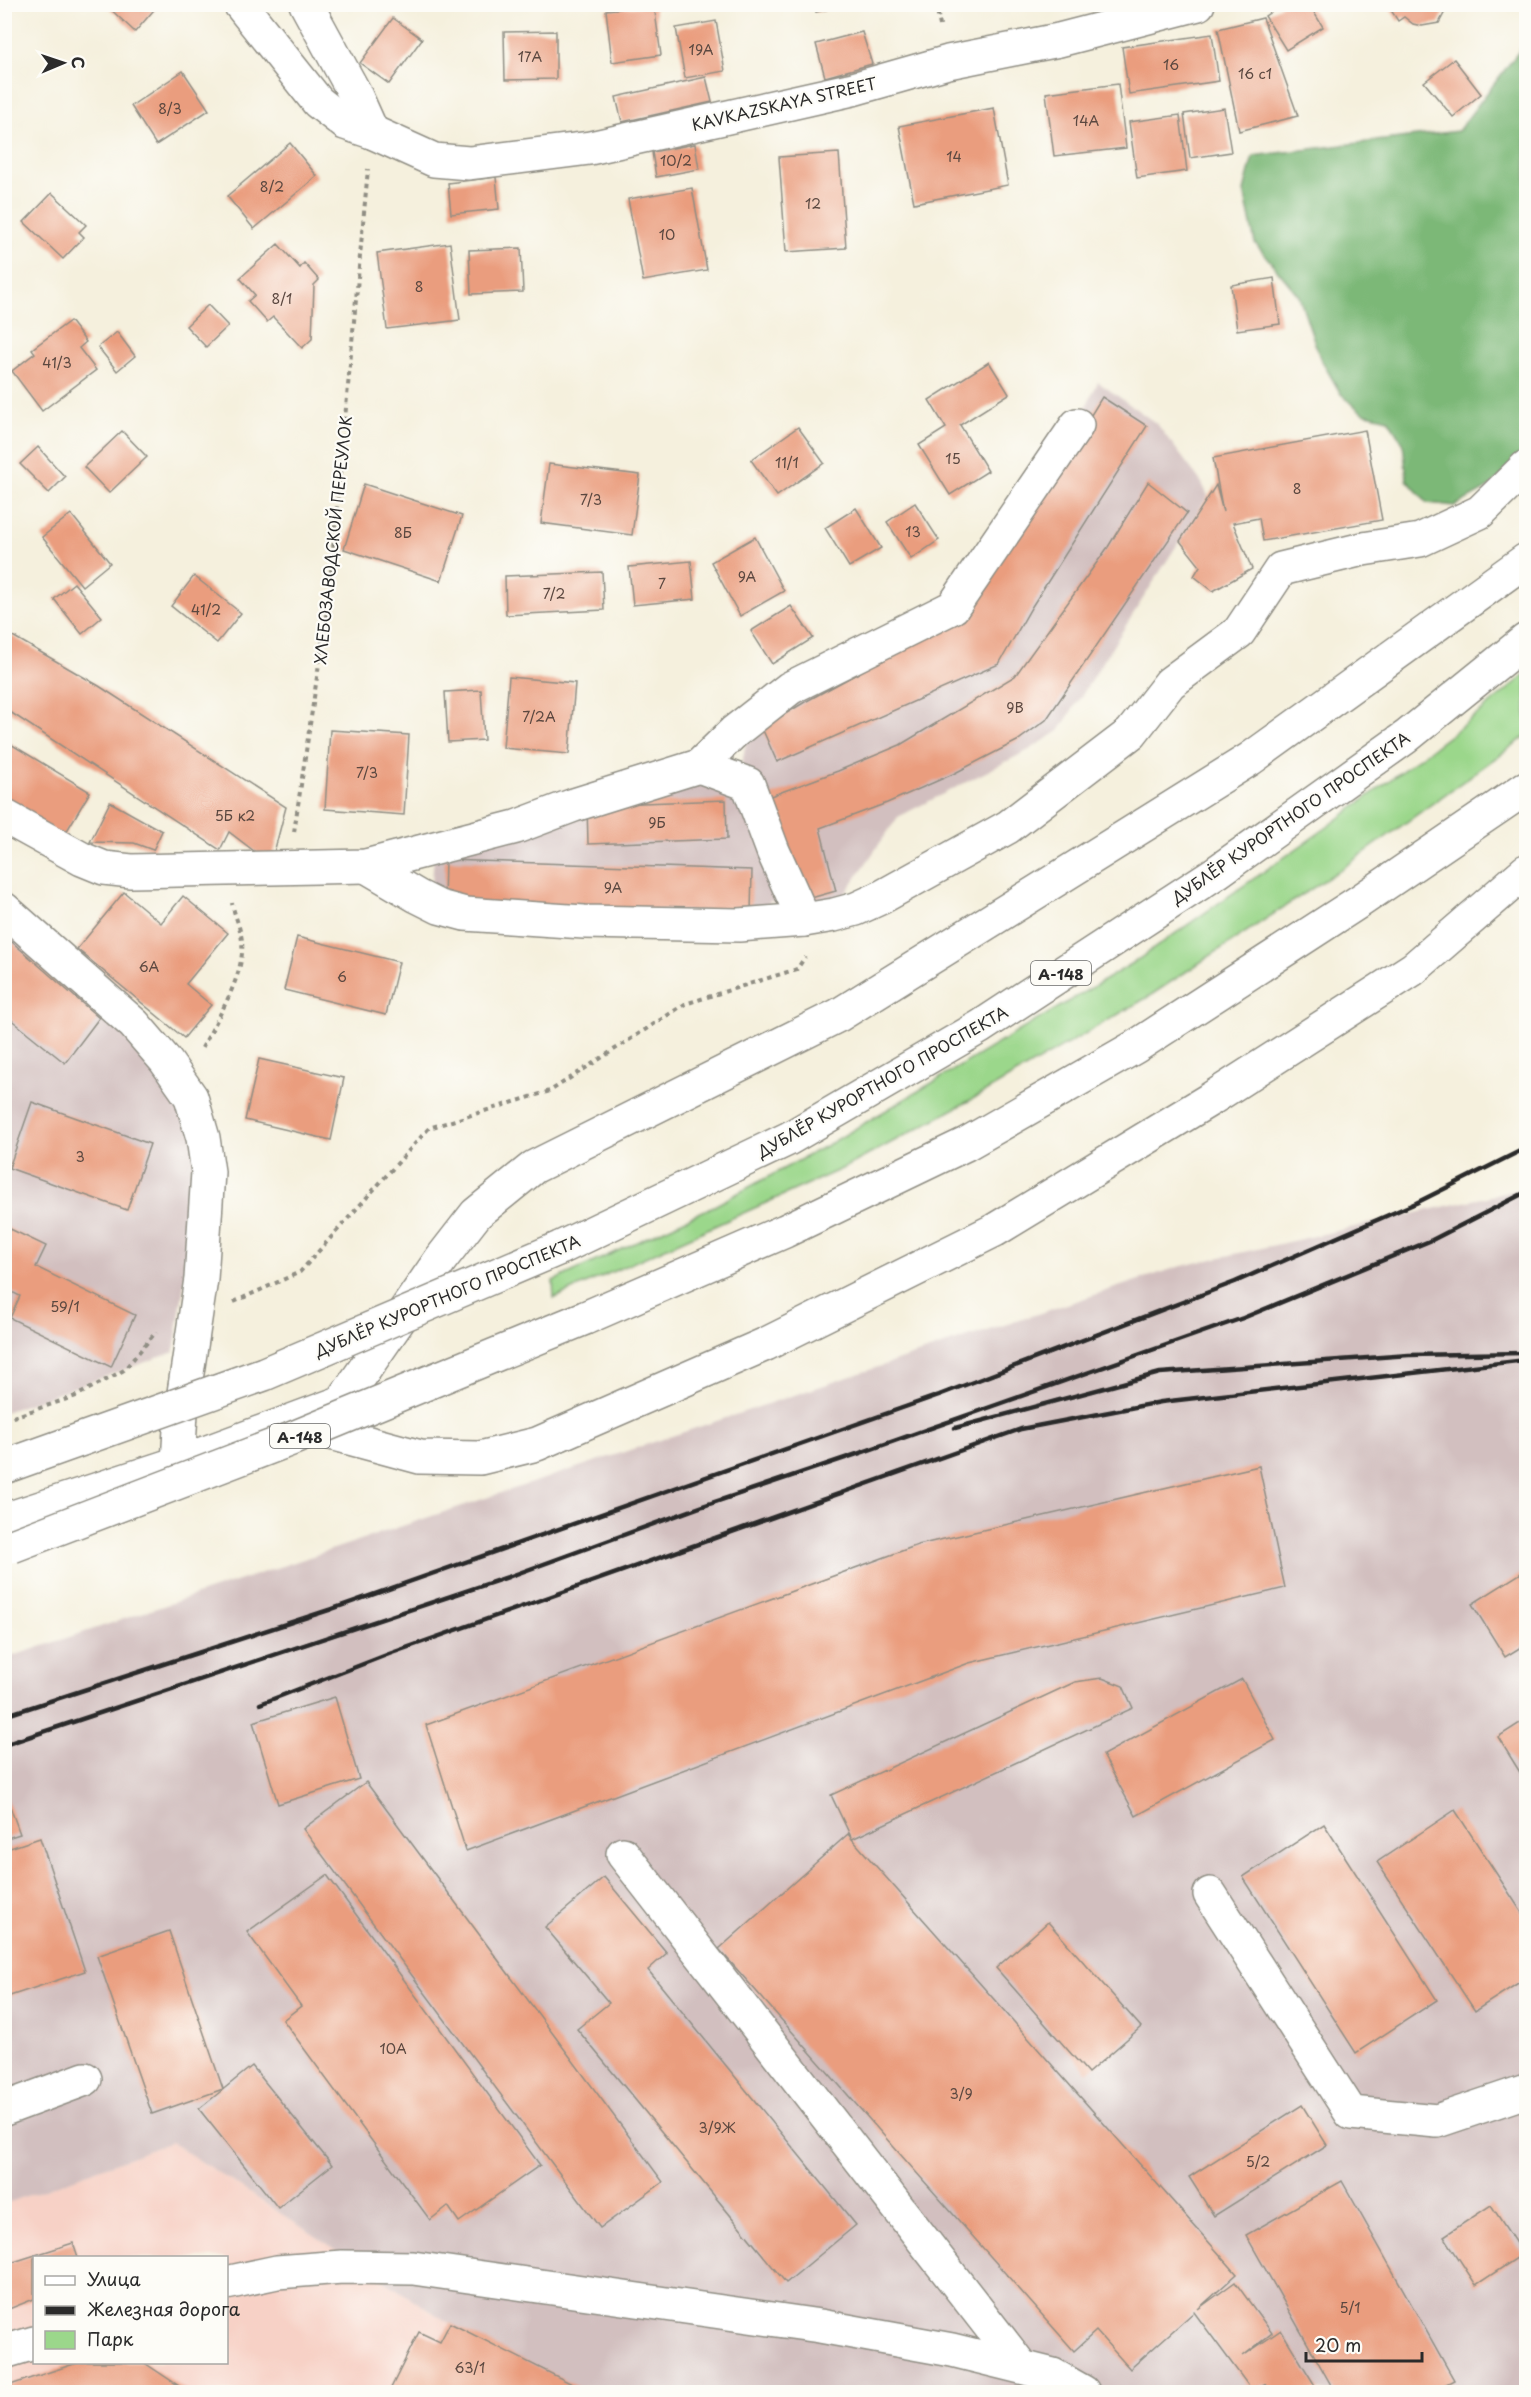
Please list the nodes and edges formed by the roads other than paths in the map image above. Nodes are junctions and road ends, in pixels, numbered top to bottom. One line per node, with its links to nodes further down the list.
1 (240, 4): 4 (main road, KAVKAZSKAYA STREET)
2 (306, 4): 4 (main road)
3 (1198, 4): 4 (main road, KAVKAZSKAYA STREET)
4 (372, 132)
5 (1077, 425): 9 (main road)
6 (1527, 467): 15 (main road)
7 (1527, 560): 16 (main road)
8 (1527, 640): 18 (main road, ДУБЛЁР КУРОРТНОГО ПРОСПЕКТА / А-148, bridge)
9 (699, 766): 12 (main road); 15 (main road)
10 (1527, 788): 20 (main road, А-148, bridge)
11 (4, 816): 12 (main road)
12 (366, 866): 15 (main road)
13 (1527, 871): 16 (main road, А-148)
14 (4, 909): 17 (main road)
15 (819, 918)
16 (290, 1422): 17 (main road)
17 (178, 1462): 19 (main road)
18 (4, 1467)
19 (4, 1520)
20 (4, 1549)
21 (623, 1854): 29 (main road)
22 (1210, 1894): 24 (main road)
23 (85, 2079): 25 (main road)
24 (1527, 2091)
25 (4, 2109)
26 (228, 2283): 29 (main road)
27 (33, 2343): 28 (main road)
28 (4, 2352)
29 (1021, 2366): 30 (main road)
30 (1083, 2392)

